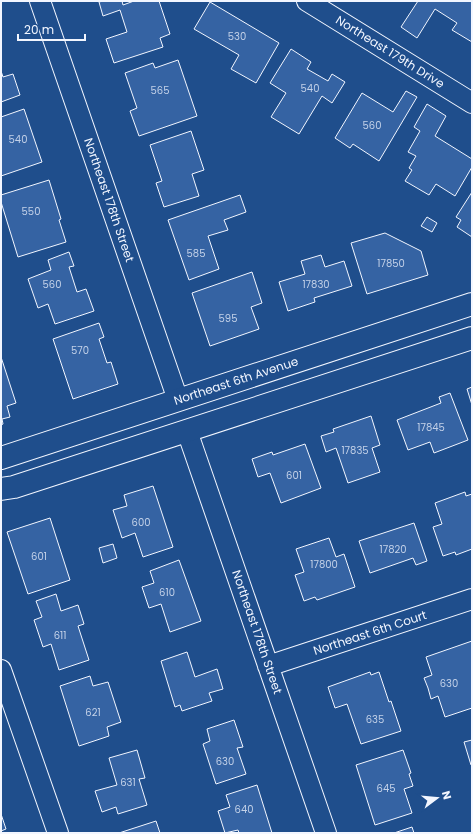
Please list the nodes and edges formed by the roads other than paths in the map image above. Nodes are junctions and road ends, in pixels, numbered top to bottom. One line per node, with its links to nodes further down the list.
1 (40, 1): 6 (street, Northeast 178th Street)
2 (307, 1): 3 (street, Northeast 179th Drive)
3 (472, 103)
4 (472, 304): 6 (main road, Northeast 6th Avenue)
5 (472, 338): 7 (main road)
6 (178, 400): 8 (main road, Northeast 6th Avenue)
7 (188, 431): 9 (main road); 11 (street, Northeast 178th Street)
8 (1, 458)
9 (1, 488)
10 (472, 600): 11 (street, Northeast 6th Court)
11 (268, 666): 14 (street, Northeast 178th Street)
12 (1, 670): 13 (street)
13 (58, 833)
14 (326, 833)

